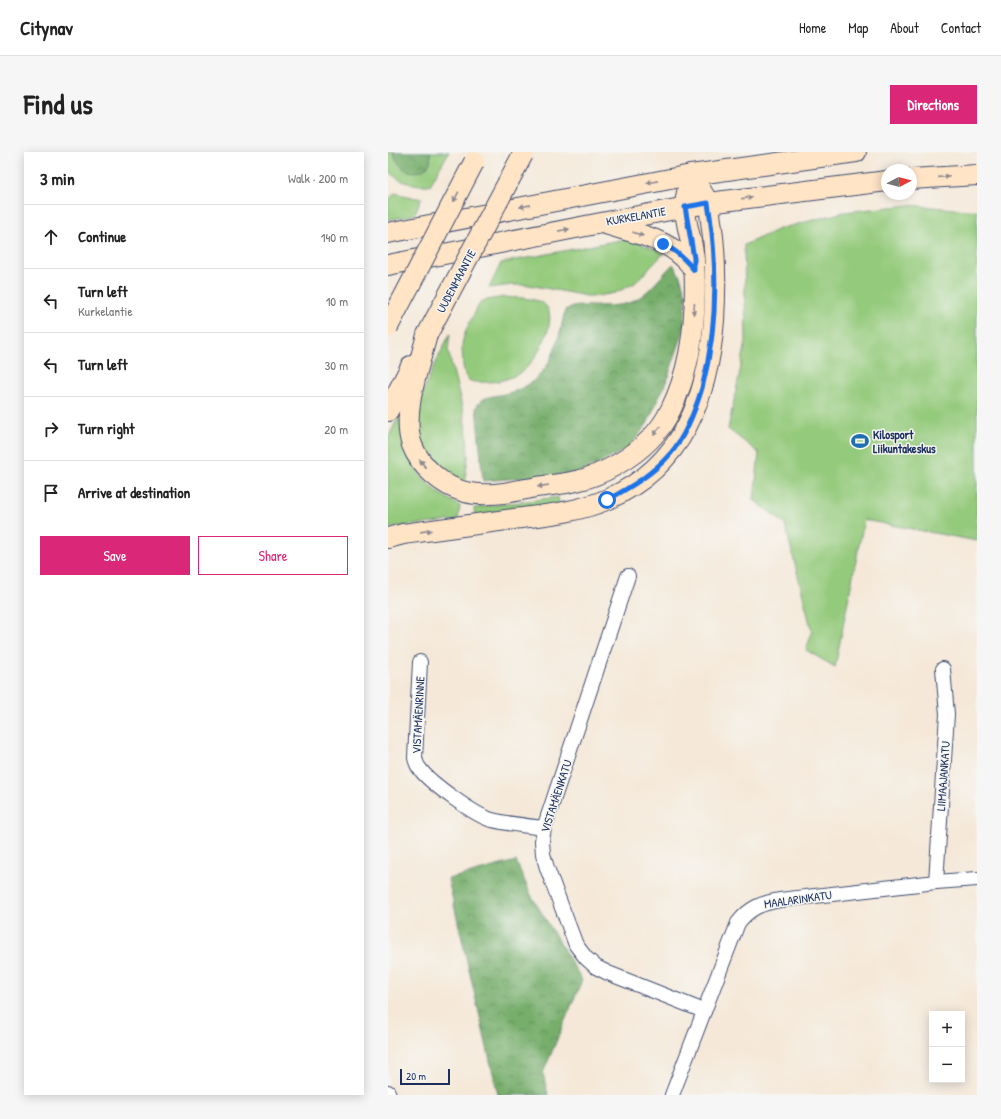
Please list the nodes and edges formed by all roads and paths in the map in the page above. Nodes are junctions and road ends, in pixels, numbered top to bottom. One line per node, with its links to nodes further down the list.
1 (856, 152): 4 (main road)
2 (523, 153): 15 (main road, UUDENMAANTIE, bridge)
3 (474, 155): 14 (main road, one-way to 14, bridge)
4 (691, 175): 8 (main road); 9 (main road); 11 (main road, one-way to 11)
5 (977, 175): 6 (main road, one-way to 5)
6 (917, 179)
7 (881, 182): 8 (main road, KURKELANTIE, one-way to 7)
8 (708, 203): 9 (main road, KURKELANTIE); 17 (main road, one-way to 8)
9 (685, 207): 10 (main road, KURKELANTIE); 13 (main road)
10 (601, 223): 12 (main road, KURKELANTIE, one-way to 10); 13 (main road, one-way to 13)
11 (388, 232)
12 (388, 265)
13 (694, 270): 15 (main road, one-way to 15)
14 (388, 327)
15 (427, 335): 16 (main road, UUDENMAANTIE)
16 (388, 410)
17 (388, 538)
18 (628, 576): 21 (street, VISTAMÄENKATU)
19 (420, 662): 21 (street, VISTAMÄENRINNE)
20 (943, 669): 23 (street, LIIMAAJANKATU)
21 (544, 828): 24 (street, VISTAMÄENKATU)
22 (977, 879): 23 (street, MAALARINKATU)
23 (936, 882): 24 (street, MAALARINKATU)
24 (704, 1011): 27 (street, MAALARINKATU)
25 (388, 1092): 26 (street)
26 (389, 1095)
27 (672, 1095)

